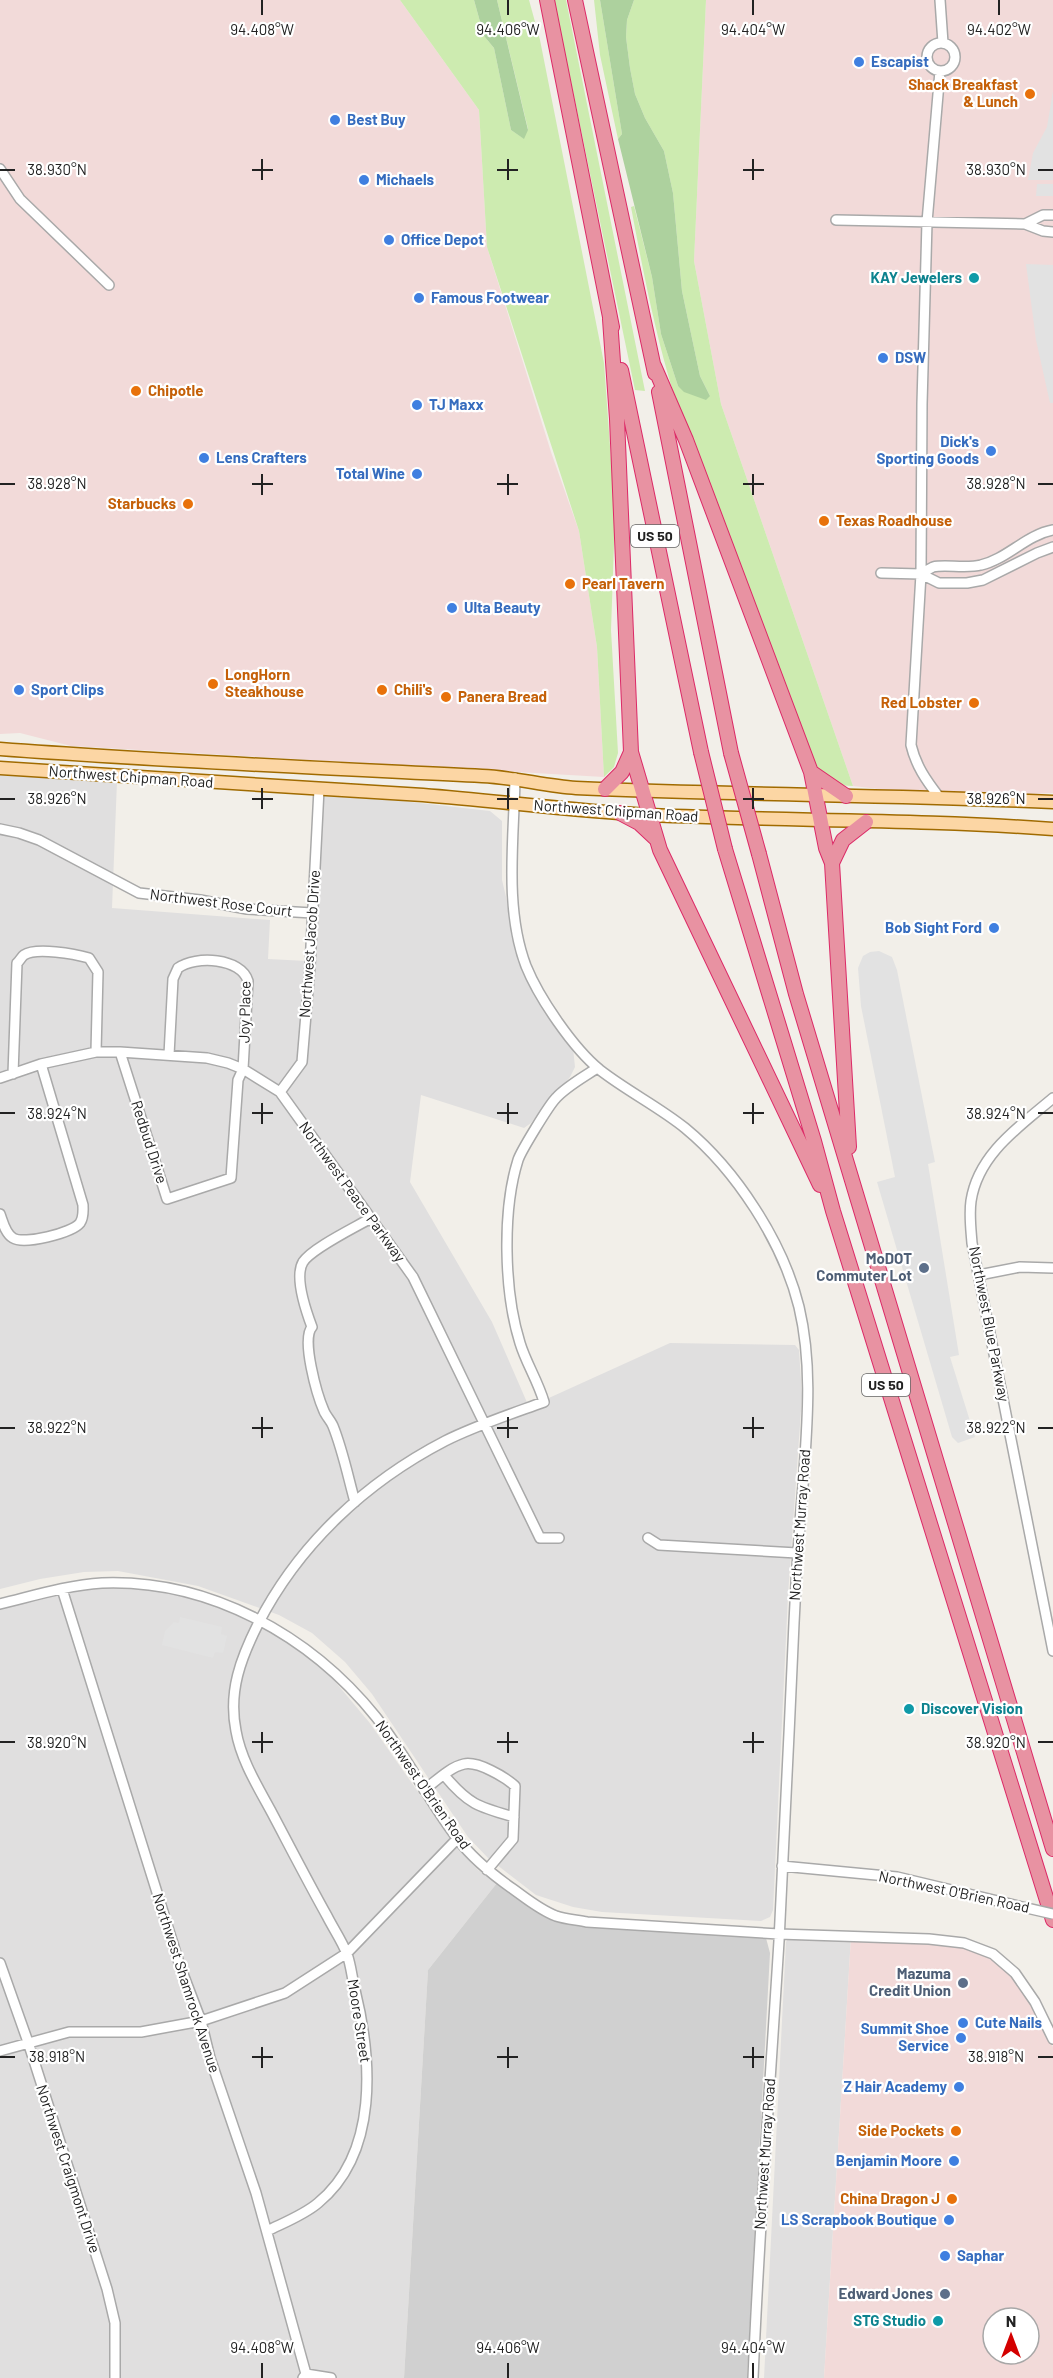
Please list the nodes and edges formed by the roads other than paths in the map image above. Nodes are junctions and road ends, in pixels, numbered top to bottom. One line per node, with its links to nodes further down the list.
1 (547, 0): 15 (highway, US 50)
2 (575, 0): 5 (highway, US 50)
3 (583, 0): 5 (highway)
4 (940, 0): 6 (street)
5 (580, 24): 16 (highway, US 50)
6 (943, 43): 7 (street); 7 (street)
7 (940, 71): 11 (street)
8 (0, 169): 14 (street)
9 (1053, 215): 12 (street)
10 (836, 220): 11 (street)
11 (927, 222): 12 (street); 20 (street)
12 (1025, 224): 13 (street)
13 (1053, 232)
14 (109, 285)
15 (610, 319): 22 (highway); 55 (highway, US 50, bridge)
16 (654, 366): 25 (highway); 54 (highway, US 50, bridge)
17 (1053, 530): 20 (street)
18 (1053, 547): 20 (street)
19 (881, 573): 20 (street)
20 (921, 574): 32 (street)
21 (0, 749): 24 (main road, Northwest Chipman Road)
22 (631, 752): 28 (highway); 29 (highway)
23 (0, 768): 27 (main road, Northwest Chipman Road)
24 (355, 771): 26 (main road, Northwest Chipman Road); 27 (main road)
25 (811, 772): 30 (highway); 31 (highway)
26 (515, 778): 28 (main road, Northwest Chipman Road); 34 (street, Northwest Murray Road)
27 (319, 789): 34 (main road, Northwest Chipman Road); 43 (street, Northwest Jacob Drive)
28 (604, 789): 29 (main road, Northwest Chipman Road)
29 (642, 789): 30 (main road, Northwest Chipman Road); 36 (highway)
30 (814, 796): 31 (main road, Northwest Chipman Road); 37 (highway)
31 (846, 796): 32 (main road, Northwest Chipman Road)
32 (939, 797): 33 (main road, Northwest Chipman Road)
33 (1053, 802)
34 (514, 803): 35 (main road, Northwest Chipman Road); 48 (street, Northwest Murray Road)
35 (620, 813): 36 (main road, Northwest Chipman Road); 41 (highway)
36 (648, 815): 37 (main road, Northwest Chipman Road); 41 (highway)
37 (822, 822): 38 (main road, Northwest Chipman Road); 42 (highway)
38 (866, 822): 39 (main road, Northwest Chipman Road); 42 (highway)
39 (1053, 829)
40 (0, 830): 43 (street, Northwest Rose Court)
41 (657, 839): 55 (highway)
42 (832, 863): 54 (highway)
43 (312, 913): 52 (street, Northwest Jacob Drive)
44 (96, 1052): 45 (street, Northwest Peace Parkway); 47 (street, Northwest Peace Parkway); 50 (street)
45 (120, 1052): 46 (street, Northwest Peace Parkway); 49 (street, Redbud Drive)
46 (169, 1055): 49 (street, Northwest Peace Parkway); 49 (street, Joy Place)
47 (41, 1064): 50 (street, Northwest Peace Parkway); 56 (street)
48 (597, 1068): 60 (street, Moore Street); 64 (street, Northwest Murray Road)
49 (243, 1069): 52 (street, Northwest Peace Parkway)
50 (13, 1074): 51 (street, Northwest Peace Parkway)
51 (0, 1078)
52 (280, 1092): 57 (street, Northwest Peace Parkway)
53 (1053, 1098): 59 (street, Northwest Blue Parkway)
54 (852, 1178): 73 (highway, US 50)
55 (833, 1211): 77 (highway, US 50)
56 (0, 1214)
57 (371, 1218): 60 (street, Northwest Peace Parkway); 61 (street)
58 (1053, 1268): 59 (street)
59 (979, 1275): 68 (street, Northwest Blue Parkway)
60 (484, 1424): 61 (street, Moore Street); 62 (street, Northwest Peace Parkway)
61 (355, 1502): 67 (street, Moore Street)
62 (560, 1538)
63 (648, 1538): 64 (street)
64 (797, 1553): 74 (street, Northwest Murray Road)
65 (62, 1589): 66 (street, Northwest O'Brien Road); 67 (street, Northwest O'Brien Road); 81 (street, Northwest Shamrock Avenue)
66 (0, 1604)
67 (261, 1619): 70 (street, Northwest O'Brien Road); 79 (street, Moore Street)
68 (1053, 1651)
69 (444, 1775): 70 (street); 71 (street); 71 (street)
70 (424, 1790): 72 (street, Northwest O'Brien Road)
71 (514, 1817): 75 (street)
72 (457, 1839): 75 (street, Northwest O'Brien Road); 79 (street)
73 (1053, 1849)
74 (783, 1866): 76 (street, Northwest O'Brien Road, bridge); 78 (street, Northwest Murray Road)
75 (487, 1870): 78 (street, Northwest O'Brien Road)
76 (1053, 1914)
77 (1053, 1920)
78 (779, 1934): 82 (street, Northwest O'Brien Road); 89 (street, Northwest Murray Road)
79 (346, 1953): 81 (street); 85 (street, Moore Street)
80 (0, 1963): 83 (street, Northwest Craigmont Drive)
81 (201, 2021): 83 (street); 85 (street, Northwest Shamrock Avenue)
82 (1053, 2039)
83 (28, 2042): 84 (street); 87 (street, Northwest Craigmont Drive)
84 (0, 2051)
85 (267, 2231): 86 (street, Northwest Shamrock Avenue)
86 (305, 2376): 88 (street)
87 (115, 2378)
88 (331, 2378)
89 (753, 2378)

